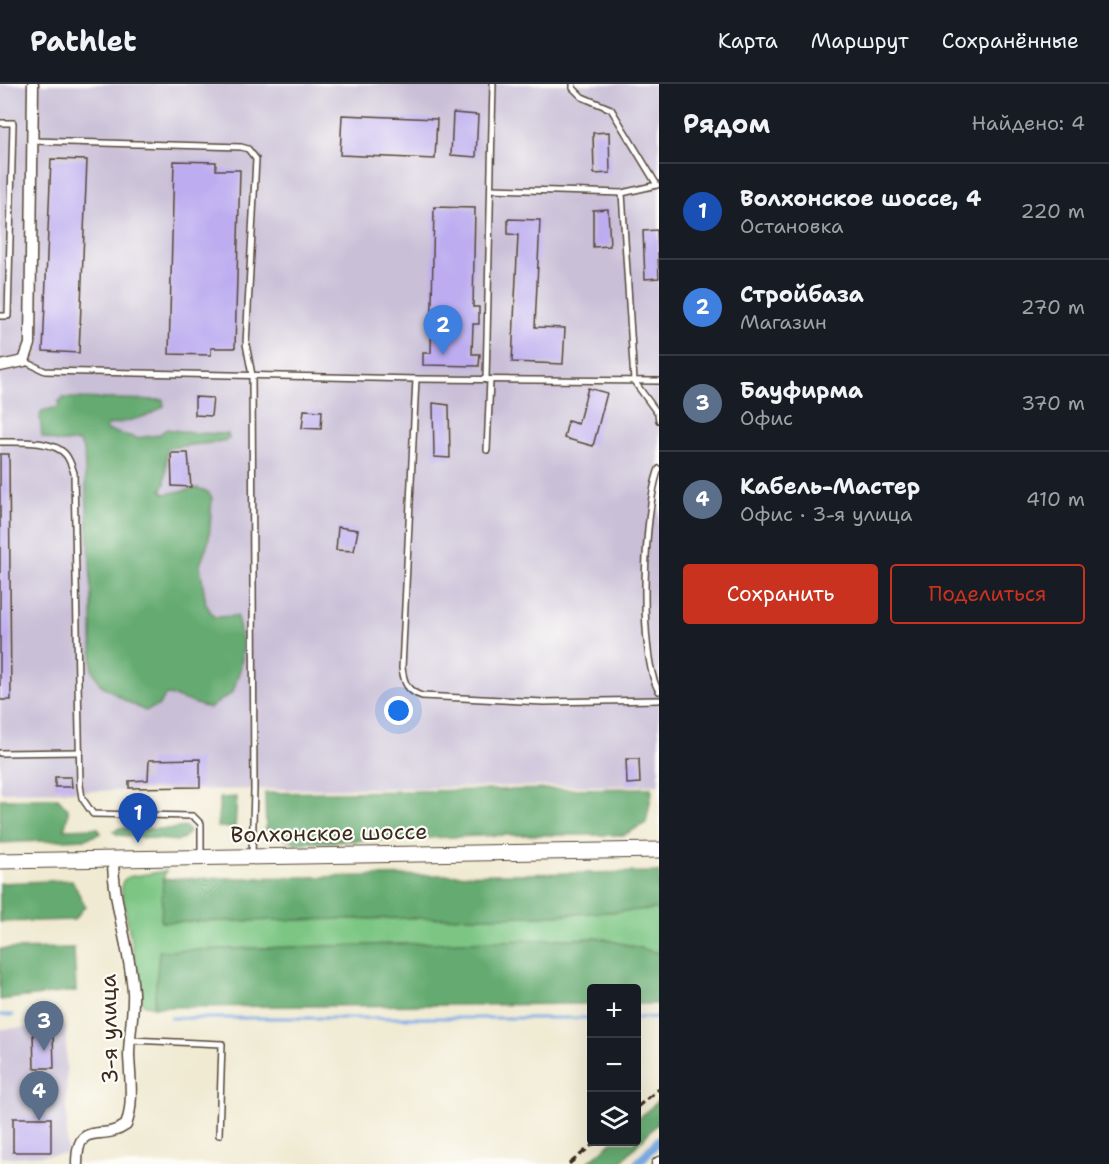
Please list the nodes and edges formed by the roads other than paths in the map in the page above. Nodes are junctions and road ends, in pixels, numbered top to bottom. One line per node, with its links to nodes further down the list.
1 (33, 84): 5 (street)
2 (494, 84): 7 (lane)
3 (573, 84): 6 (lane)
4 (0, 123): 9 (lane)
5 (33, 141): 10 (street); 12 (lane)
6 (658, 187): 8 (lane)
7 (491, 189): 8 (lane); 14 (lane)
8 (622, 193): 15 (lane)
9 (0, 316)
10 (24, 361): 11 (street); 12 (lane)
11 (0, 366)
12 (252, 375): 13 (lane); 26 (lane)
13 (416, 379): 14 (lane); 22 (lane)
14 (488, 380): 15 (lane); 19 (lane)
15 (634, 381): 16 (lane); 17 (lane)
16 (659, 381)
17 (659, 420)
18 (0, 442): 23 (lane)
19 (487, 450)
20 (659, 469): 21 (lane)
21 (659, 691)
22 (659, 700)
23 (80, 752): 24 (lane); 27 (lane)
24 (0, 753)
25 (659, 850): 26 (main road, Волхонское шоссе)
26 (252, 857): 27 (main road, Волхонское шоссе)
27 (201, 858): 28 (main road, Волхонское шоссе)
28 (113, 859): 29 (main road, Волхонское шоссе); 30 (street, 3-я улица)
29 (0, 861)
30 (129, 1040): 31 (lane); 32 (street, 3-я улица)
31 (219, 1135)
32 (77, 1164)

